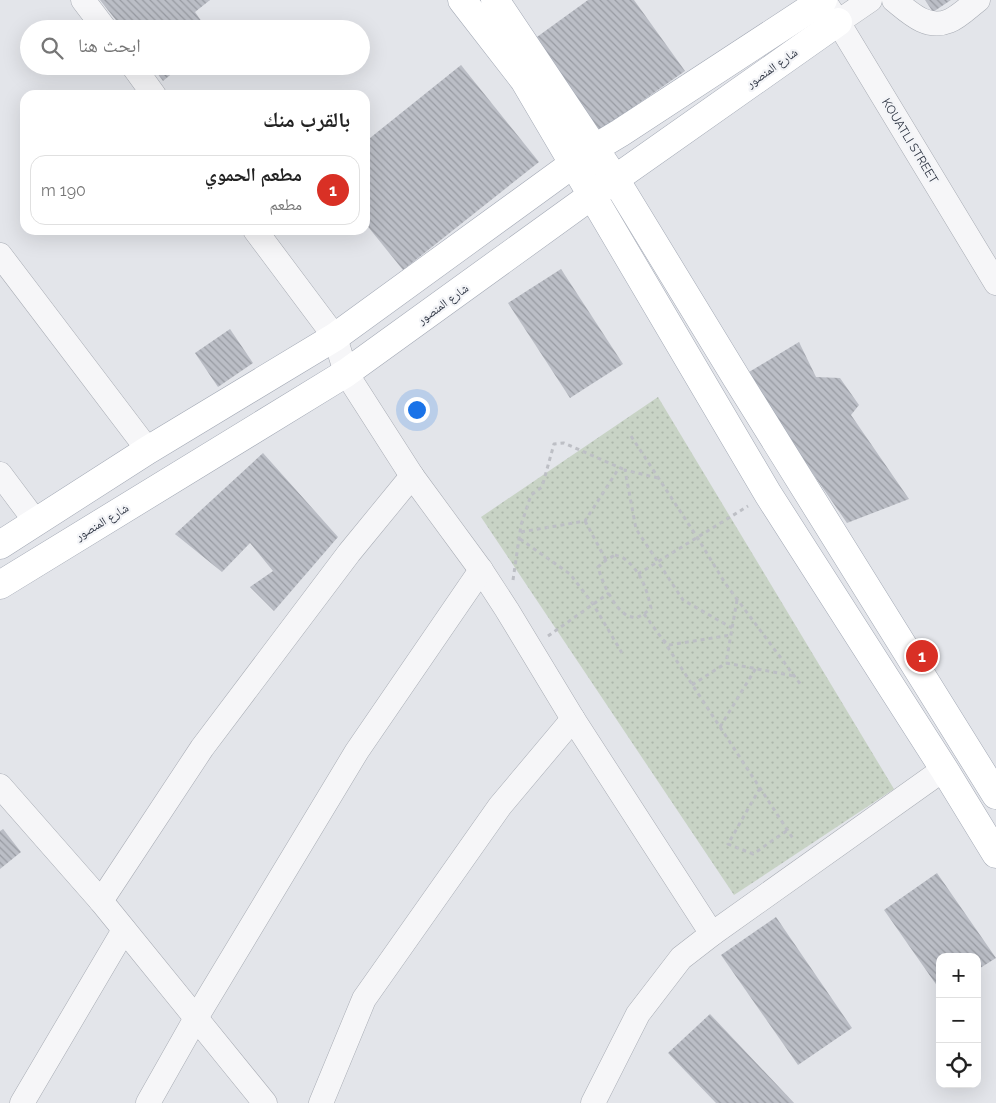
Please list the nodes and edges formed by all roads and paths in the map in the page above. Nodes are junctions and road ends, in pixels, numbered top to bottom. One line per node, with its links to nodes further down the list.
1 (83, 0): 8 (street)
2 (462, 0): 13 (main road)
3 (495, 0): 12 (main road)
4 (823, 0): 9 (street, KOUATLI STREET); 12 (main road)
5 (870, 0): 9 (street, شارع المنصور)
6 (894, 0): 7 (street)
7 (978, 0)
8 (98, 20)
9 (838, 22): 14 (main road, شارع المنصور); 18 (street, KOUATLI STREET)
10 (140, 75): 11 (street)
11 (150, 90)
12 (595, 148): 13 (main road); 14 (main road)
13 (573, 164): 15 (main road); 19 (main road)
14 (615, 179): 15 (main road, شارع المنصور); 60 (main road)
15 (591, 196): 20 (main road, شارع المنصور); 28 (main road)
16 (259, 235): 19 (street)
17 (0, 256): 22 (street)
18 (996, 283)
19 (335, 337): 20 (street); 22 (main road)
20 (346, 373): 26 (street); 39 (main road, شارع المنصور)
21 (631, 436): 27 (path)
22 (148, 450): 29 (main road)
23 (619, 468): 24 (path); 30 (path); 31 (path)
24 (625, 470): 27 (path); 36 (path)
25 (0, 474): 29 (street)
26 (412, 476): 37 (street); 64 (street)
27 (659, 478): 32 (path)
28 (768, 494): 32 (path); 57 (main road)
29 (36, 522): 34 (main road)
30 (585, 522): 31 (path); 35 (path)
31 (521, 532): 33 (path)
32 (697, 537): 36 (path); 41 (path)
33 (520, 539): 42 (path); 43 (path)
34 (0, 545)
35 (606, 560): 38 (path); 40 (path)
36 (658, 562): 38 (path); 45 (path)
37 (481, 570): 43 (street); 67 (street)
38 (638, 574): 44 (path)
39 (0, 585)
40 (609, 593): 42 (path); 44 (path)
41 (737, 600): 45 (path); 52 (path)
42 (593, 604): 48 (path); 49 (path)
43 (507, 610): 48 (street)
44 (644, 614): 47 (path)
45 (732, 628): 46 (path)
46 (731, 635): 47 (path); 50 (path)
47 (663, 640): 53 (path)
48 (530, 649): 55 (street)
49 (622, 653)
50 (726, 663): 51 (path); 53 (path)
51 (756, 668): 52 (path); 56 (path)
52 (794, 676): 54 (path)
53 (692, 685): 56 (path)
54 (801, 685)
55 (573, 719): 66 (street); 71 (street)
56 (720, 727): 59 (path)
57 (944, 769): 63 (main road); 66 (street)
58 (0, 786): 64 (street)
59 (760, 788): 61 (path); 61 (path)
60 (996, 795)
61 (788, 830): 62 (path)
62 (794, 840)
63 (996, 854)
64 (101, 901): 65 (street)
65 (124, 930): 67 (street); 68 (street)
66 (712, 934): 72 (street)
67 (196, 1018): 69 (street); 70 (street)
68 (22, 1103)
69 (148, 1103)
70 (265, 1103)
71 (321, 1103)
72 (593, 1103)

